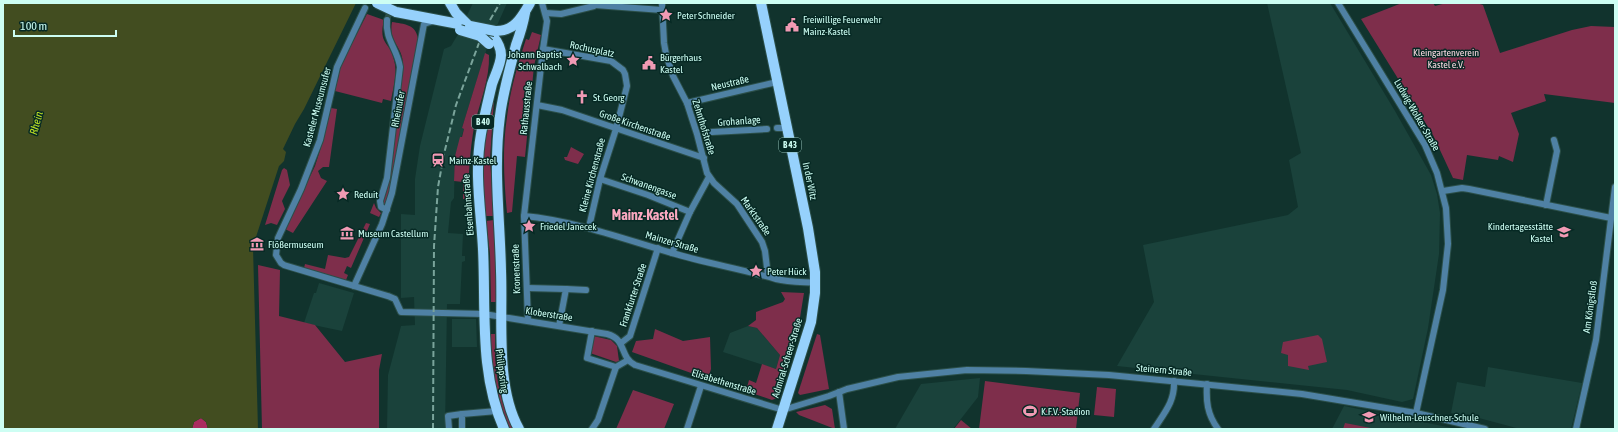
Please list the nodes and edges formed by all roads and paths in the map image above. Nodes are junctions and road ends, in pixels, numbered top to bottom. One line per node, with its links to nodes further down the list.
1 (377, 3): 13 (main road, bridge)
2 (450, 3): 14 (main road)
3 (542, 3): 10 (street, Rathausstraße)
4 (662, 3): 9 (street, Zehnthofstraße)
5 (761, 3): 17 (main road, In der Witz / B 43)
6 (1338, 3): 28 (street, Ludwig-Wolker-Straße)
7 (595, 4): 9 (street); 10 (street)
8 (365, 8): 38 (street, Kasteler Museumsufer)
9 (662, 10): 18 (street, Zehnthofstraße)
10 (546, 13): 16 (street, Rathausstraße)
11 (524, 15): 15 (main road, B 40); 44 (main road, B 40)
12 (387, 20): 30 (street, Rheinufer)
13 (420, 21): 14 (main road); 14 (main road); 30 (street, Rheinufer)
14 (464, 26): 15 (main road, bridge)
15 (491, 35): 43 (main road, Eisenbahnstraße / B 40)
16 (542, 49): 19 (street, Rathausstraße); 20 (street, Rochusplatz)
17 (777, 82): 18 (street, Neustraße); 41 (main road, In der Witz / B 43)
18 (687, 103): 24 (street, Zehnthofstraße)
19 (536, 105): 20 (street, Große Kirchenstraße); 32 (street, Rathausstraße)
20 (616, 129): 24 (street, Große Kirchenstraße); 26 (street, Kleine Kirchenstraße)
21 (767, 129): 22 (street, Grohanlage)
22 (712, 132)
23 (1554, 140): 29 (street)
24 (704, 158): 25 (street, Zehnthofstraße)
25 (708, 176): 31 (street); 37 (street, Marktstraße)
26 (600, 179): 31 (street, Schwanengasse); 34 (street, Kleine Kirchenstraße)
27 (1615, 187): 33 (street, Am Königsfloß)
28 (1443, 191): 29 (street); 57 (street, Ludwig-Wolker-Straße)
29 (1546, 205): 33 (street)
30 (387, 210): 38 (street, Rheinufer)
31 (690, 212): 36 (street)
32 (524, 216): 34 (street, Mainzer Straße); 39 (street, Kronenstraße)
33 (1611, 218): 70 (street, Am Königsfloß)
34 (589, 227): 35 (street, Mainzer Straße)
35 (658, 248): 36 (street, Mainzer Straße); 48 (street, Frankfurter Straße)
36 (672, 253): 37 (street, Mainzer Straße)
37 (768, 276): 41 (street, Mainzer Straße)
38 (354, 286): 43 (street)
39 (527, 288): 40 (street); 45 (street, Kronenstraße)
40 (566, 288): 42 (street); 46 (street)
41 (815, 288): 55 (main road, Admiral-Scheer-Straße / B 43)
42 (586, 290)
43 (484, 314): 44 (street, Kloberstraße); 56 (main road, Philippsring / B 40)
44 (502, 316): 45 (street, Kloberstraße); 62 (main road, Philippsring / B 40)
45 (528, 321): 46 (street, Kloberstraße)
46 (559, 326): 47 (street, Kloberstraße)
47 (592, 331): 48 (street, Kloberstraße); 50 (street)
48 (621, 343): 49 (street)
49 (628, 360): 50 (street); 53 (street, Elisabethenstraße)
50 (616, 367): 63 (street)
51 (1174, 381): 52 (street, Steinern Straße); 54 (street, Steinern Straße); 67 (street)
52 (1207, 384): 57 (street, Steinern Straße); 68 (street)
53 (701, 386): 55 (street, Elisabethenstraße); 64 (street)
54 (839, 392): 55 (street); 66 (street)
55 (783, 410): 65 (main road, Admiral-Scheer-Straße / B 43)
56 (497, 411): 58 (street); 61 (main road, Philippsring / B 40)
57 (1416, 413): 69 (street, Steinern Straße)
58 (462, 414): 59 (street); 60 (street)
59 (449, 429)
60 (462, 429)
61 (504, 429)
62 (519, 429)
63 (592, 429)
64 (687, 429)
65 (777, 429)
66 (844, 429)
67 (1154, 429)
68 (1218, 429)
69 (1485, 429)
70 (1576, 429)

